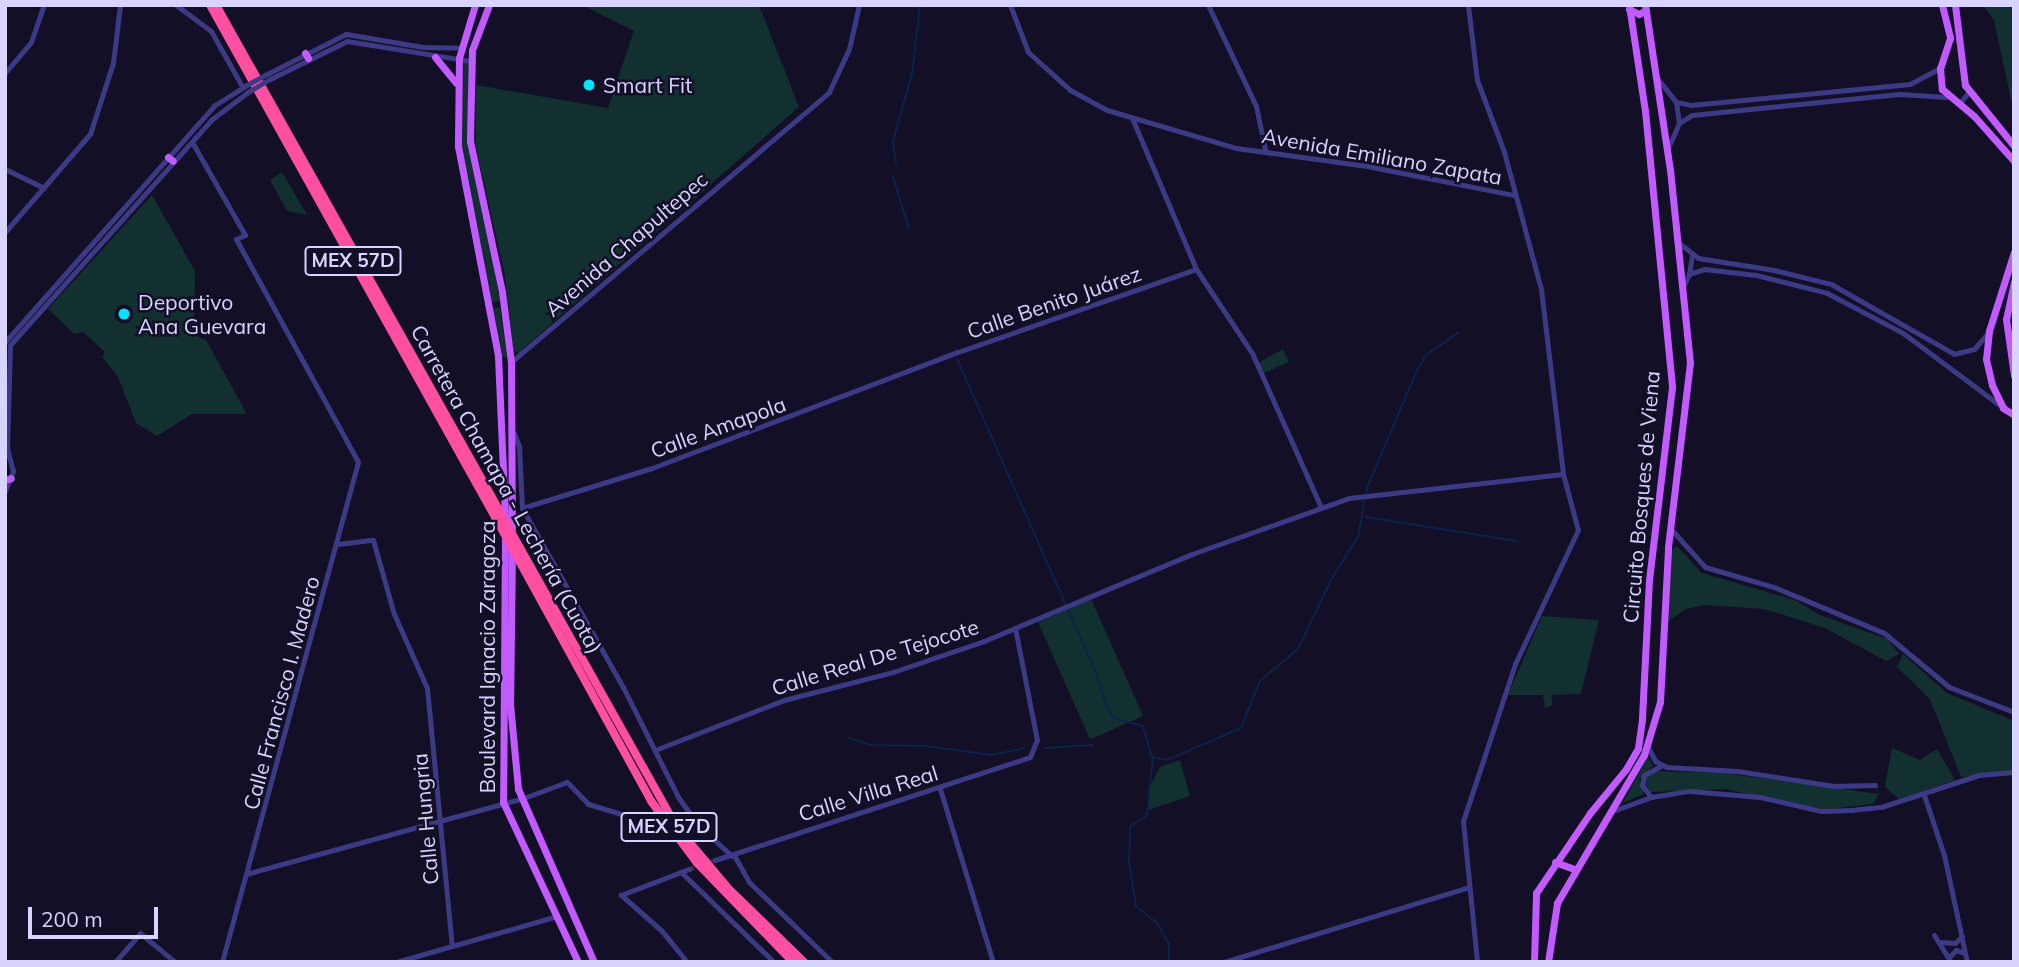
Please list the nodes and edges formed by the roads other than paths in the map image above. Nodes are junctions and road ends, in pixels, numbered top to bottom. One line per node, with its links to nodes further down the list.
1 (44, 5): 28 (street)
2 (120, 5): 46 (street)
3 (176, 5): 15 (street)
4 (210, 5): 77 (highway, Carretera Chamapa - Lechería (Cuota) / MEX 57D)
5 (216, 5): 77 (highway, Carretera Chamapa - Lechería (Cuota) / MEX 57D)
6 (475, 5): 19 (main road, Boulevard Ignacio Zaragoza)
7 (489, 5): 20 (main road, Boulevard Ignacio Zaragoza)
8 (859, 5): 62 (street, Avenida Chapultepec)
9 (1010, 5): 37 (street, Avenida Emiliano Zapata)
10 (1208, 5): 41 (street)
11 (1468, 5): 47 (street)
12 (1942, 5): 21 (main road)
13 (1955, 5): 22 (main road)
14 (1629, 7): 16 (main road); 18 (main road, Circuito Bosques de Viena)
15 (186, 8): 32 (street)
16 (1646, 8): 17 (main road, Circuito Bosques de Viena)
17 (1651, 35): 18 (main road); 29 (main road, Circuito Bosques de Viena)
18 (1634, 40): 56 (main road, Circuito Bosques de Viena)
19 (461, 48): 20 (street); 23 (street); 25 (main road, Boulevard Ignacio Zaragoza)
20 (472, 50): 26 (main road, Boulevard Ignacio Zaragoza)
21 (1948, 52): 22 (street); 27 (main road)
22 (1962, 54): 33 (main road)
23 (306, 55): 24 (street); 32 (street, bridge)
24 (435, 57): 25 (street); 30 (main road)
25 (459, 58): 26 (street); 30 (main road, Boulevard Ignacio Zaragoza)
26 (471, 61): 57 (main road, Boulevard Ignacio Zaragoza)
27 (1940, 68): 31 (street); 34 (main road)
28 (5, 73)
29 (1658, 79): 35 (street); 42 (main road, Circuito Bosques de Viena)
30 (458, 85): 58 (main road, Boulevard Ignacio Zaragoza)
31 (1928, 85): 34 (street); 35 (street); 38 (street)
32 (245, 89): 39 (street); 43 (street)
33 (1968, 93): 36 (street); 40 (main road)
34 (1947, 97): 36 (main road)
35 (1676, 102): 38 (street)
36 (1959, 104): 44 (main road)
37 (1132, 118): 41 (street, Avenida Emiliano Zapata); 52 (street)
38 (1678, 123): 42 (street)
39 (192, 142): 43 (street); 79 (street, Calle Francisco I. Madero)
40 (2014, 146)
41 (1265, 149): 47 (street, Avenida Emiliano Zapata)
42 (1668, 151): 49 (main road, Circuito Bosques de Viena)
43 (171, 159): 60 (street); 73 (street)
44 (2014, 161)
45 (5, 169): 46 (street)
46 (44, 188): 48 (street)
47 (1514, 195): 70 (street, Avenida Emiliano Zapata)
48 (5, 232)
49 (1677, 241): 51 (street); 55 (main road, Circuito Bosques de Viena)
50 (2014, 252): 59 (main road)
51 (1692, 256): 53 (street); 59 (street)
52 (1196, 269): 63 (street, Calle Benito Juárez); 75 (street)
53 (1689, 274): 55 (street); 65 (street)
54 (2014, 282): 64 (main road)
55 (1681, 296): 56 (main road); 68 (main road, Circuito Bosques de Viena)
56 (1664, 300): 69 (main road, Circuito Bosques de Viena)
57 (505, 313): 58 (main road); 62 (main road, Boulevard Ignacio Zaragoza)
58 (490, 315): 61 (main road, Boulevard Ignacio Zaragoza)
59 (1989, 331): 65 (main road)
60 (5, 342)
61 (498, 356): 62 (main road); 95 (main road, Boulevard Ignacio Zaragoza)
62 (511, 362): 67 (main road, Boulevard Ignacio Zaragoza)
63 (922, 365): 76 (street, Calle Amapola)
64 (2014, 375)
65 (2003, 408): 66 (main road)
66 (2014, 415)
67 (514, 433): 76 (street); 94 (main road, Boulevard Ignacio Zaragoza)
68 (1682, 449): 69 (main road); 72 (main road, Circuito Bosques de Viena)
69 (1665, 450): 71 (main road, Circuito Bosques de Viena)
70 (1563, 474): 75 (street, Calle Real De Tejocote); 106 (street, Avenida Emiliano Zapata)
71 (1662, 476): 72 (main road); 82 (main road, Circuito Bosques de Viena)
72 (1678, 477): 78 (main road, Circuito Bosques de Viena)
73 (8, 479): 74 (street)
74 (5, 491)
75 (1321, 507): 80 (street, Calle Real De Tejocote)
76 (522, 508): 87 (street)
77 (497, 514): 122 (highway, Carretera Chamapa - Lechería (Cuota) / MEX 57D, bridge); 123 (highway, Carretera Chamapa - Lechería (Cuota) / MEX 57D, bridge)
78 (1670, 528): 81 (main road, Circuito Bosques de Viena); 85 (street)
79 (338, 544): 97 (street, Calle Hungria); 105 (street, Calle Francisco I. Madero)
80 (1015, 628): 87 (street, Calle Real De Tejocote); 91 (street, Calle Villa Real)
81 (1660, 673): 82 (main road); 84 (main road, Circuito Bosques de Viena)
82 (1643, 676): 83 (main road, Circuito Bosques de Viena)
83 (1643, 696): 84 (main road); 101 (main road, Circuito Bosques de Viena)
84 (1660, 697): 86 (main road, Circuito Bosques de Viena)
85 (2014, 712)
86 (1648, 747): 88 (street); 96 (main road, Circuito Bosques de Viena)
87 (655, 750): 99 (street)
88 (1661, 766): 90 (street); 93 (street)
89 (2014, 772): 92 (street)
90 (1875, 785)
91 (940, 789): 99 (street, Calle Villa Real); 125 (street)
92 (1924, 795): 93 (street); 109 (street)
93 (1651, 797): 96 (street)
94 (520, 799): 95 (street); 98 (street); 119 (main road, Boulevard Ignacio Zaragoza)
95 (503, 802): 97 (street); 107 (main road, Boulevard Ignacio Zaragoza)
96 (1610, 812): 103 (main road, Circuito Bosques de Viena)
97 (442, 818): 105 (street); 111 (street, Calle Hungria)
98 (652, 823)
99 (733, 856): 100 (street, Calle Villa Real); 124 (street)
100 (715, 860)
101 (1555, 862): 103 (main road); 128 (main road, Circuito Bosques de Viena)
102 (689, 869): 104 (street)
103 (1574, 869): 129 (main road, Circuito Bosques de Viena)
104 (681, 872): 120 (street); 121 (street)
105 (246, 874): 114 (street, Calle Francisco I. Madero)
106 (1469, 887): 126 (street); 127 (street, Avenida Emiliano Zapata)
107 (557, 916): 111 (street); 118 (main road, Boulevard Ignacio Zaragoza)
108 (1934, 935): 110 (street)
109 (1962, 936): 110 (street); 112 (street)
110 (1939, 942): 113 (street)
111 (452, 946): 117 (street)
112 (1965, 953): 113 (street); 130 (street)
113 (1950, 960)
114 (223, 961)
115 (115, 962): 116 (street)
116 (175, 962)
117 (396, 962)
118 (578, 962)
119 (594, 962)
120 (687, 962)
121 (774, 962)
122 (793, 962)
123 (804, 962)
124 (832, 962)
125 (993, 962)
126 (1224, 962)
127 (1478, 962)
128 (1534, 962)
129 (1548, 962)
130 (1967, 962)

